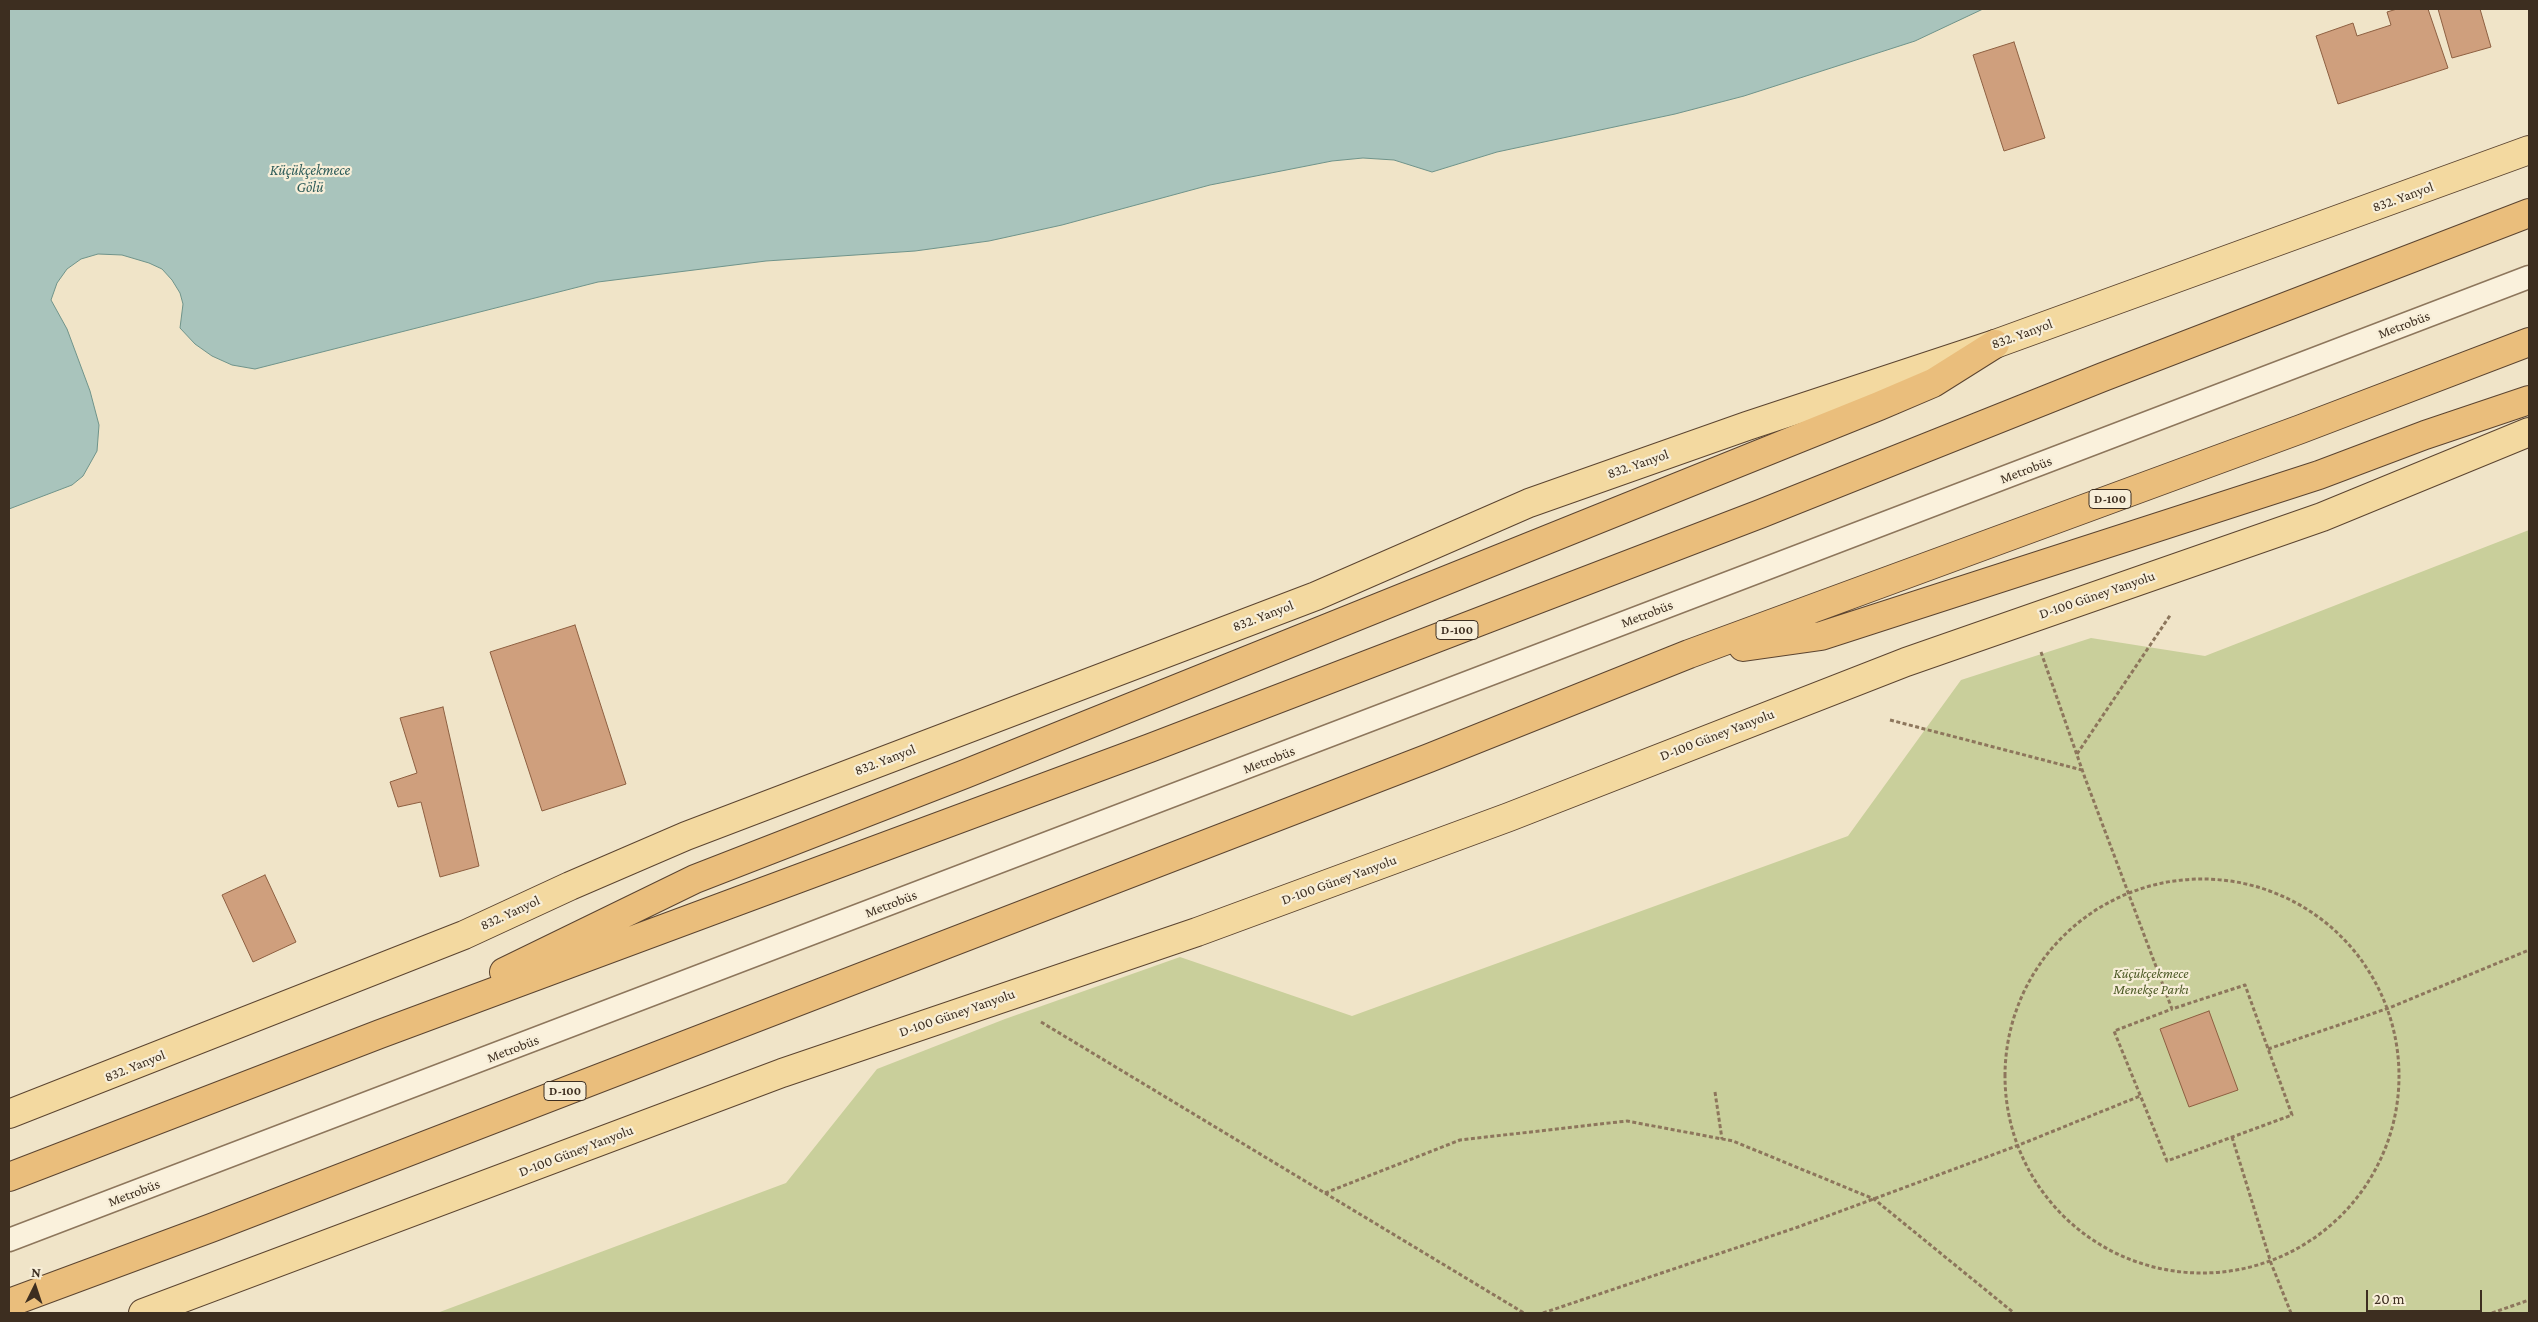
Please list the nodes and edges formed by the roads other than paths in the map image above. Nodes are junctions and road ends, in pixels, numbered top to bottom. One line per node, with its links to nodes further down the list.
1 (2529, 150): 5 (main road, 832. Yanyol)
2 (2529, 213): 9 (highway, D-100)
3 (2529, 277): 12 (lane, Metrobüs)
4 (2529, 342): 8 (highway, D-100)
5 (1995, 344): 9 (highway); 10 (main road, 832. Yanyol)
6 (2529, 400): 8 (highway)
7 (2529, 432): 14 (main road, D-100 Güney Yanyolu)
8 (1689, 654): 13 (highway, D-100)
9 (380, 1034): 11 (highway, D-100)
10 (9, 1114)
11 (9, 1177)
12 (9, 1240)
13 (9, 1303)
14 (143, 1313)

